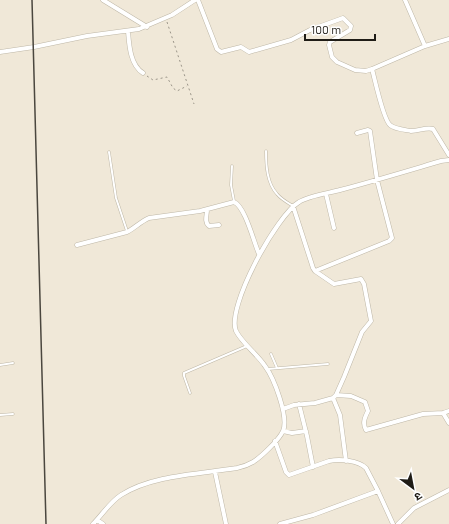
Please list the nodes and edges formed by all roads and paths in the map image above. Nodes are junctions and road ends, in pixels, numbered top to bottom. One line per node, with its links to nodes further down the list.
1 (103, 0): 6 (street)
2 (195, 0): 5 (street)
3 (198, 0): 11 (street)
4 (406, 0): 9 (street)
5 (165, 18): 6 (street); 13 (path)
6 (147, 27): 7 (street)
7 (128, 31): 10 (street); 12 (street)
8 (449, 39): 9 (street)
9 (426, 46): 11 (street)
10 (0, 52)
11 (372, 69): 18 (street)
12 (143, 73): 13 (path)
13 (188, 86): 14 (path)
14 (194, 104)
15 (357, 133): 21 (street)
16 (266, 151): 24 (lane)
17 (109, 152): 28 (lane)
18 (449, 155)
19 (449, 160): 21 (street)
20 (232, 166): 23 (lane)
21 (377, 180): 22 (street); 31 (street)
22 (326, 194): 24 (street); 27 (street)
23 (234, 202): 25 (street); 30 (street)
24 (293, 206): 30 (street); 31 (street)
25 (207, 210): 26 (street); 28 (street)
26 (219, 225)
27 (334, 228)
28 (127, 232): 29 (street)
29 (77, 245)
30 (259, 254): 32 (street)
31 (315, 271): 40 (street)
32 (248, 346): 38 (street); 39 (lane)
33 (271, 354): 37 (lane)
34 (13, 363): 36 (lane)
35 (328, 364): 37 (lane)
36 (0, 365)
37 (277, 368): 38 (lane)
38 (267, 369): 42 (street)
39 (190, 393)
40 (334, 397): 41 (street); 44 (street); 51 (street)
41 (299, 404): 42 (street); 49 (street)
42 (283, 409): 48 (street)
43 (449, 410): 44 (street)
44 (443, 413): 47 (street)
45 (13, 414): 46 (lane)
46 (0, 415)
47 (449, 423)
48 (283, 431): 49 (street); 50 (street)
49 (306, 431): 52 (street)
50 (275, 441): 52 (street); 53 (street)
51 (346, 461): 52 (street); 55 (street)
52 (313, 467)
53 (215, 472): 56 (street); 58 (street)
54 (449, 490): 61 (street)
55 (378, 491): 59 (street); 60 (street)
56 (95, 522): 57 (street)
57 (103, 524)
58 (226, 524)
59 (280, 524)
60 (393, 524)
61 (398, 524)

